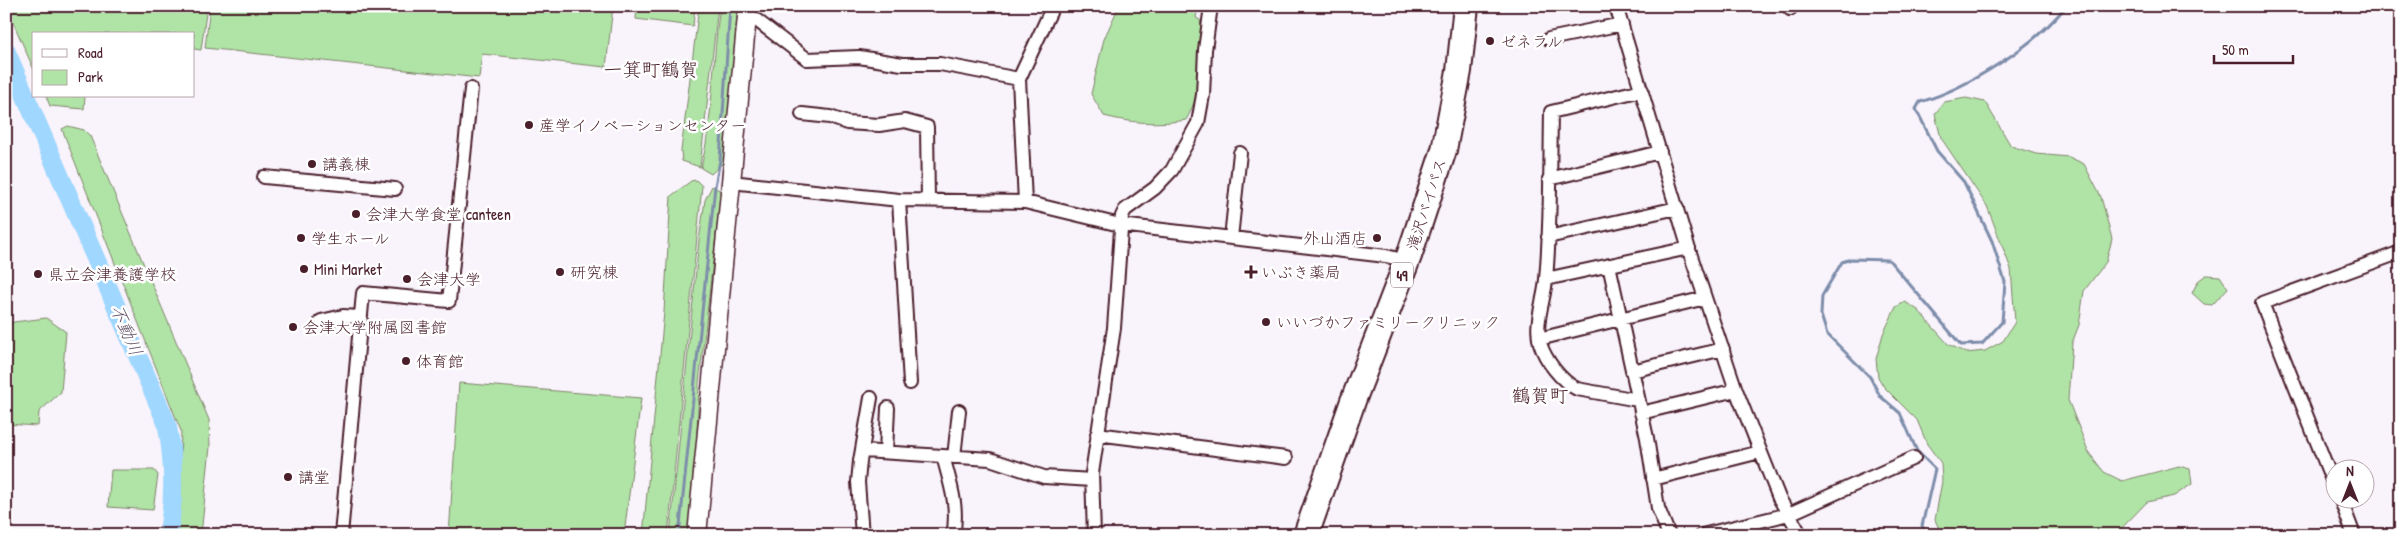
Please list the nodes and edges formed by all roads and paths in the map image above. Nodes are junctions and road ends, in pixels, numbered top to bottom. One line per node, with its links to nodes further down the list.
1 (1053, 6): 9 (street)
2 (1211, 6): 23 (street)
3 (1451, 6): 28 (highway, 滝沢バイパス / 49)
4 (1466, 6): 28 (highway, 滝沢バイパス / 49)
5 (1616, 6): 7 (street)
6 (747, 12): 9 (street); 17 (street)
7 (1622, 24): 8 (street); 11 (street)
8 (1549, 38)
9 (1020, 79): 21 (street)
10 (471, 89): 32 (street)
11 (1642, 90): 13 (street); 16 (street)
12 (802, 114): 20 (street)
13 (1660, 152): 16 (street); 22 (street)
14 (1240, 153): 25 (street)
15 (264, 177): 18 (street)
16 (1549, 179): 24 (street)
17 (731, 182): 19 (street); 57 (street)
18 (395, 189)
19 (898, 200): 20 (street); 38 (street)
20 (928, 200): 21 (street)
21 (1025, 202): 23 (street)
22 (1677, 208): 24 (street); 26 (street)
23 (1120, 225): 25 (street); 44 (street)
24 (1548, 237): 30 (street)
25 (1231, 238): 28 (street)
26 (1689, 248): 29 (street); 31 (street)
27 (2401, 252): 51 (street)
28 (1401, 260): 61 (highway, 滝沢バイパス / 49); 62 (highway, 滝沢バイパス / 49)
29 (1609, 265): 30 (street); 33 (street)
30 (1546, 279): 35 (street)
31 (1706, 298): 33 (street); 36 (street)
32 (360, 318): 34 (street); 56 (street)
33 (1621, 319): 35 (street); 37 (street)
34 (321, 321)
35 (1539, 339): 41 (street)
36 (1723, 349): 37 (street); 39 (street)
37 (1632, 371): 41 (street)
38 (910, 383)
39 (1736, 390): 41 (street); 47 (street)
40 (871, 398): 45 (street)
41 (1640, 407): 52 (street)
42 (888, 408): 46 (street)
43 (959, 411): 48 (street)
44 (1097, 434): 49 (street); 53 (street)
45 (863, 451): 46 (street); 58 (street)
46 (886, 452): 48 (street)
47 (1760, 452): 52 (street); 55 (street)
48 (948, 457): 53 (street); 59 (street)
49 (1286, 458)
50 (1914, 458): 55 (street)
51 (2324, 460)
52 (1653, 479): 63 (street)
53 (1092, 480): 60 (street)
54 (2344, 508): 66 (street)
55 (1789, 514): 64 (street); 65 (street)
56 (341, 535)
57 (697, 535)
58 (862, 535)
59 (954, 535)
60 (1094, 535)
61 (1292, 535)
62 (1306, 535)
63 (1668, 535)
64 (1702, 535)
65 (1801, 535)
66 (2354, 535)

